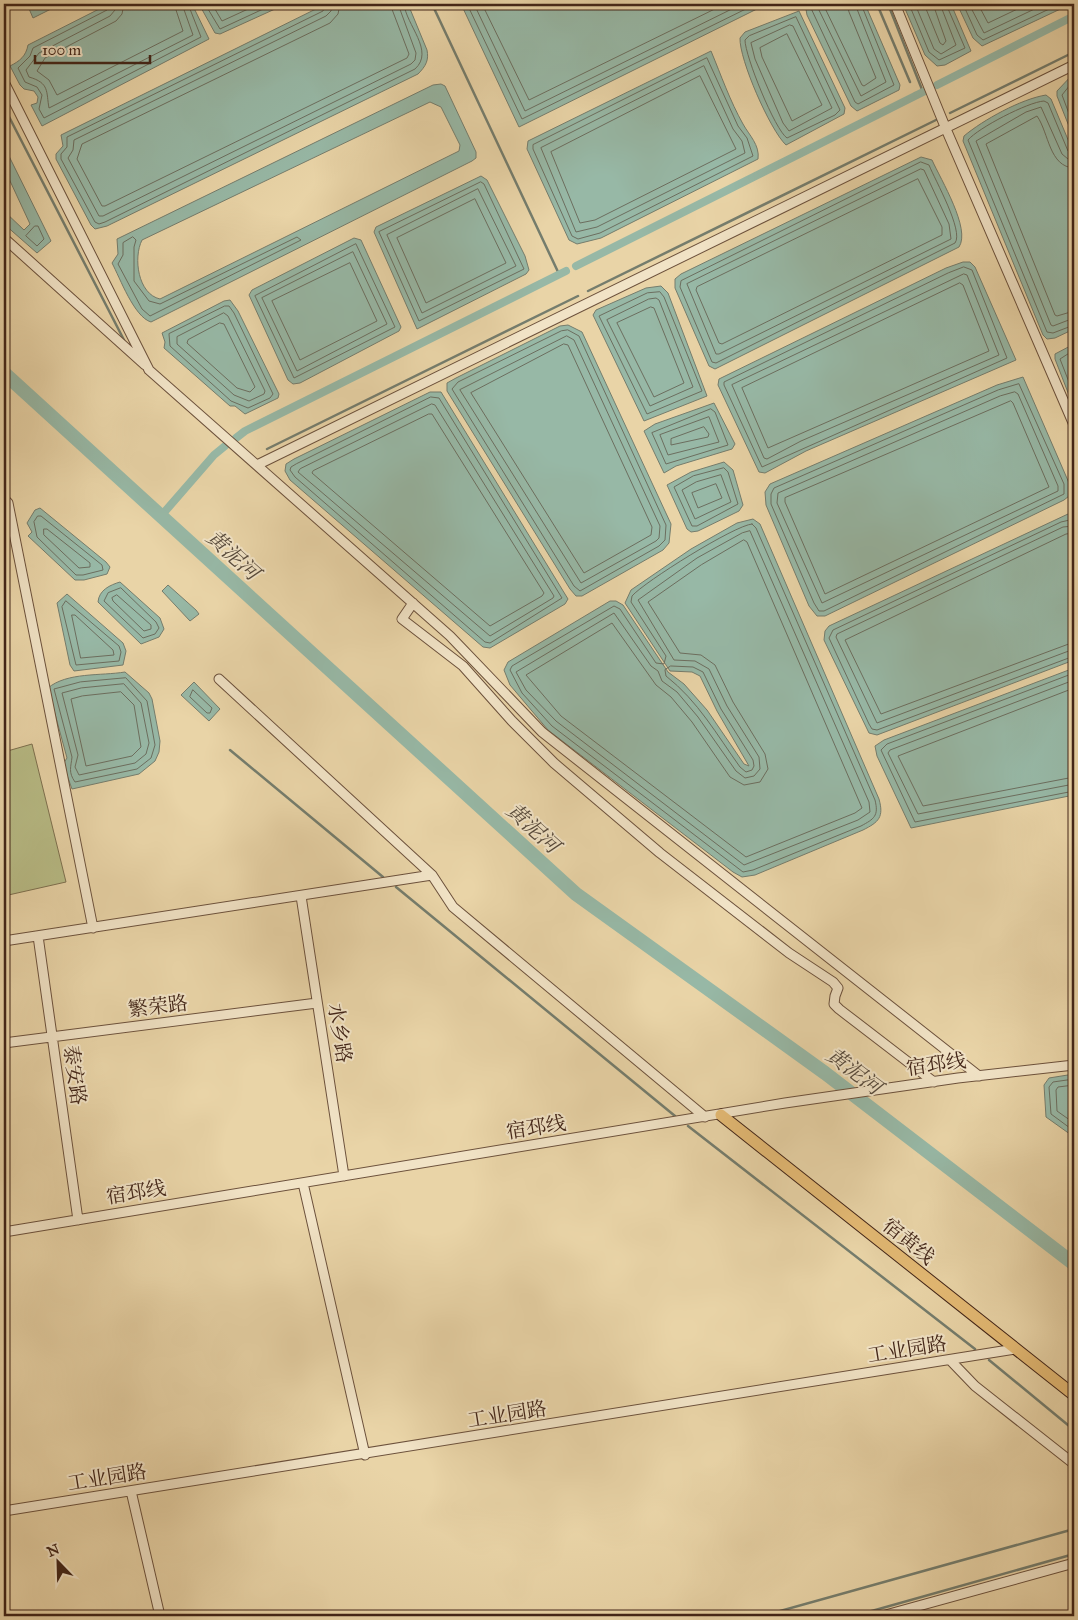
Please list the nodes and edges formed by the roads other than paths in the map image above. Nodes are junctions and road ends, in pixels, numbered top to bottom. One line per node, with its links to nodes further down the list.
1 (895, 4): 4 (street)
2 (1074, 65): 4 (street)
3 (4, 82): 6 (street)
4 (946, 129): 7 (street); 8 (street)
5 (4, 238): 6 (street)
6 (150, 370): 8 (street)
7 (1074, 425)
8 (257, 465): 10 (street)
9 (4, 499): 16 (street)
10 (413, 603): 11 (street); 12 (street)
11 (472, 656): 12 (street); 23 (street)
12 (463, 666): 24 (street)
13 (219, 679): 14 (street)
14 (432, 875): 15 (street); 26 (street)
15 (301, 896): 16 (street); 19 (street, 水乡路)
16 (93, 928): 17 (street)
17 (38, 936): 18 (street); 20 (street, 泰安路)
18 (4, 941)
19 (317, 1003): 20 (street, 繁荣路); 27 (street, 水乡路)
20 (52, 1037): 21 (street, 繁荣路); 29 (street, 泰安路)
21 (4, 1043)
22 (1074, 1066): 23 (street, 宿邳线)
23 (979, 1076): 24 (street, 宿邳线)
24 (934, 1082): 25 (street, 宿邳线)
25 (720, 1115): 26 (street, 宿邳线); 31 (main road, 宿黄线)
26 (705, 1117): 27 (street, 宿邳线)
27 (344, 1176): 28 (street, 宿邳线)
28 (303, 1183): 29 (street, 宿邳线); 34 (street)
29 (78, 1220): 30 (street, 宿邳线)
30 (4, 1232)
31 (1015, 1349): 32 (street, 工业园路); 33 (main road, 宿黄线)
32 (950, 1360): 34 (street, 工业园路); 35 (street)
33 (1074, 1395)
34 (365, 1455): 36 (street, 工业园路)
35 (1074, 1464)
36 (131, 1491): 37 (street, 工业园路); 39 (street)
37 (4, 1511)
38 (1074, 1563): 40 (street)
39 (160, 1616)
40 (882, 1616)

